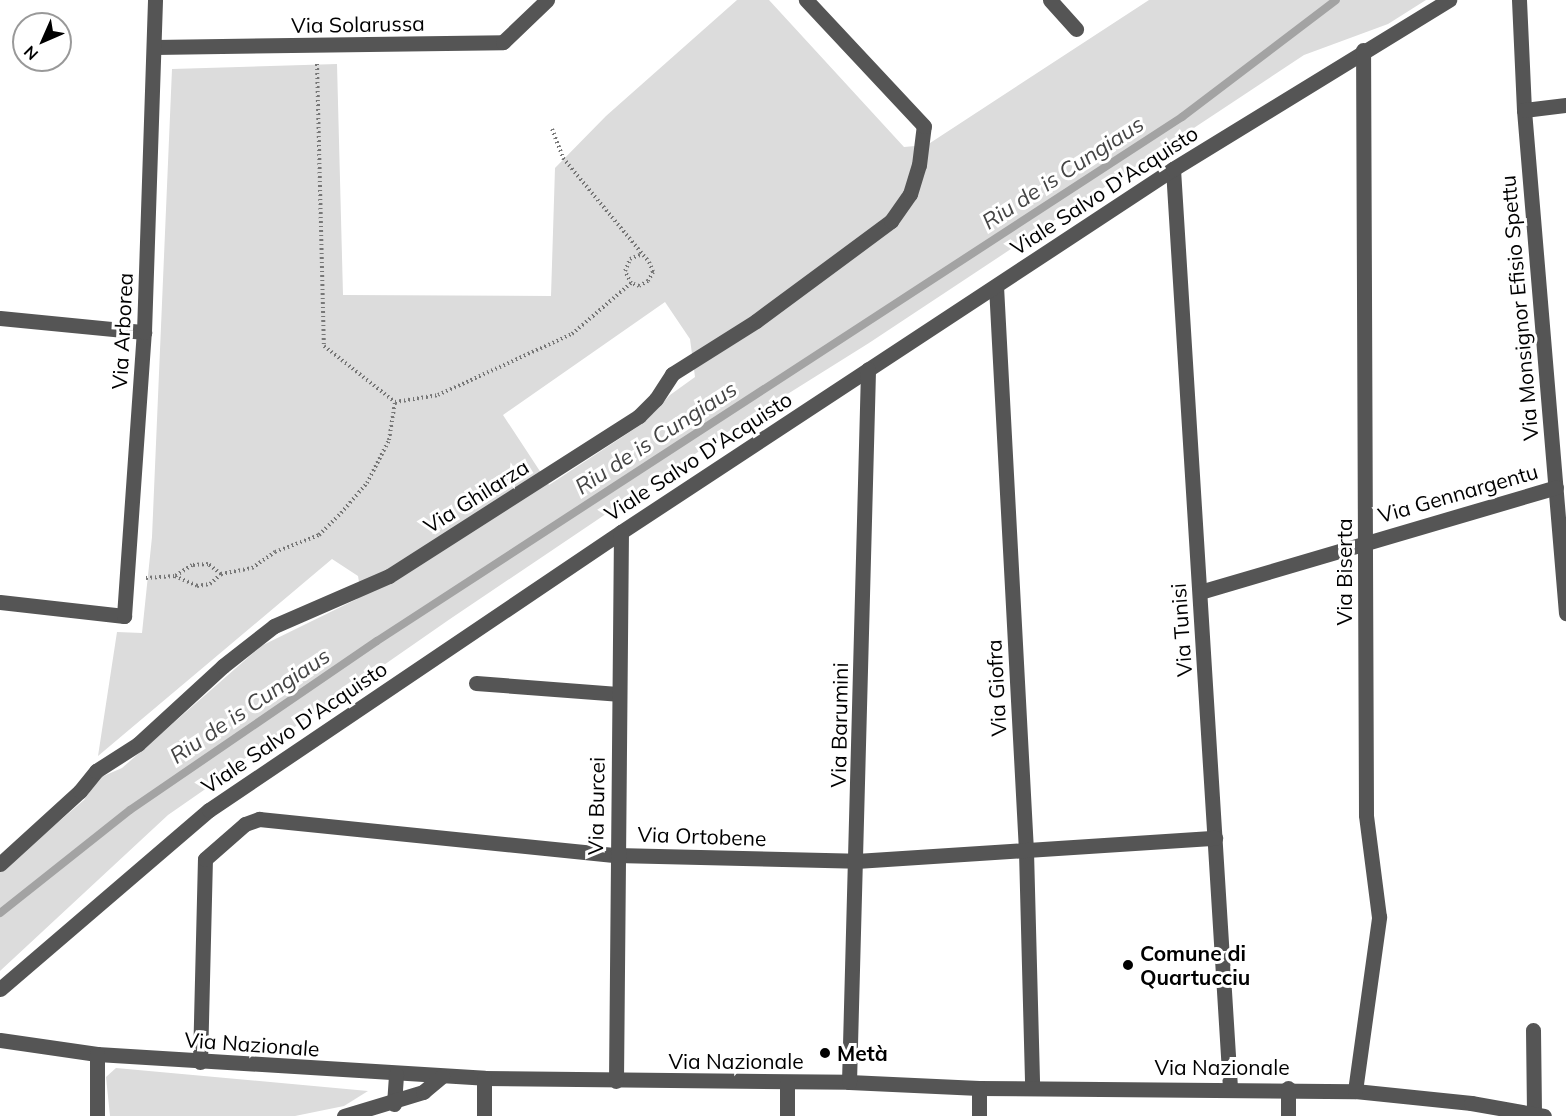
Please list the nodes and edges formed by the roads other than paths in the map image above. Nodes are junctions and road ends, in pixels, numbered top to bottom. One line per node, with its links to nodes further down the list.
1 (155, 0): 8 (street, Via Arborea)
2 (547, 0): 8 (street, Via Solarussa)
3 (806, 0): 30 (street, Via Ghilarza)
4 (1050, 0): 7 (street)
5 (1449, 0): 9 (street, Viale Salvo D'Acquisto)
6 (1519, 0): 11 (street, Via Monsignor Efisio Spettu)
7 (1076, 29)
8 (154, 47): 15 (street, Via Arborea)
9 (1363, 50): 12 (street, Viale Salvo D'Acquisto); 19 (street, Via Biserta)
10 (1566, 105): 11 (street)
11 (1524, 111): 17 (street, Via Monsignor Efisio Spettu)
12 (1173, 169): 13 (street, Viale Salvo D'Acquisto); 21 (street, Via Tunisi)
13 (996, 286): 16 (street, Viale Salvo D'Acquisto); 27 (street, Via Giofra)
14 (0, 318): 15 (street)
15 (144, 332): 22 (street, Via Arborea)
16 (868, 369): 18 (street, Viale Salvo D'Acquisto); 29 (street, Via Barumini)
17 (1556, 487): 19 (street, Via Gennargentu); 20 (street, Via Monsignor Efisio Spettu)
18 (621, 532): 25 (street, Via Burcei); 31 (street, Viale Salvo D'Acquisto)
19 (1365, 541): 21 (street, Via Gennargentu); 46 (street, Via Biserta)
20 (1564, 565): 23 (street, Via Monsignor Efisio Spettu)
21 (1200, 592): 26 (street, Via Tunisi)
22 (0, 602)
23 (1566, 613)
24 (476, 683): 25 (street)
25 (618, 694): 28 (street, Via Burcei)
26 (1215, 838): 27 (street, Via Ortobene); 44 (street, Via Tunisi)
27 (1026, 852): 29 (street, Via Ortobene); 43 (street, Via Giofra)
28 (616, 855): 29 (street, Via Ortobene); 35 (street, Via Ortobene); 39 (street, Via Burcei)
29 (856, 861): 41 (street, Via Barumini)
30 (0, 864)
31 (0, 989)
32 (1533, 1029): 49 (street)
33 (0, 1040): 34 (street, Via Nazionale)
34 (97, 1054): 35 (street, Via Nazionale); 50 (street)
35 (200, 1062): 36 (street, Via Nazionale)
36 (396, 1074): 37 (street, Via Nazionale); 47 (street)
37 (442, 1076): 38 (street, Via Nazionale); 47 (street)
38 (484, 1078): 39 (street, Via Nazionale); 52 (street)
39 (616, 1082): 40 (street, Via Nazionale)
40 (787, 1082): 41 (street, Via Nazionale); 53 (street)
41 (849, 1082): 42 (street, Via Nazionale)
42 (980, 1088): 43 (street, Via Nazionale); 54 (street)
43 (1032, 1088): 44 (street, Via Nazionale)
44 (1230, 1088): 45 (street, Via Nazionale)
45 (1288, 1088): 46 (street, Via Nazionale); 55 (street)
46 (1355, 1091): 48 (street, Via Nazionale)
47 (394, 1104): 51 (street)
48 (1470, 1109): 49 (street, Via Nazionale)
49 (1539, 1115)
50 (97, 1116)
51 (344, 1116)
52 (484, 1116)
53 (788, 1116)
54 (979, 1116)
55 (1288, 1116)

